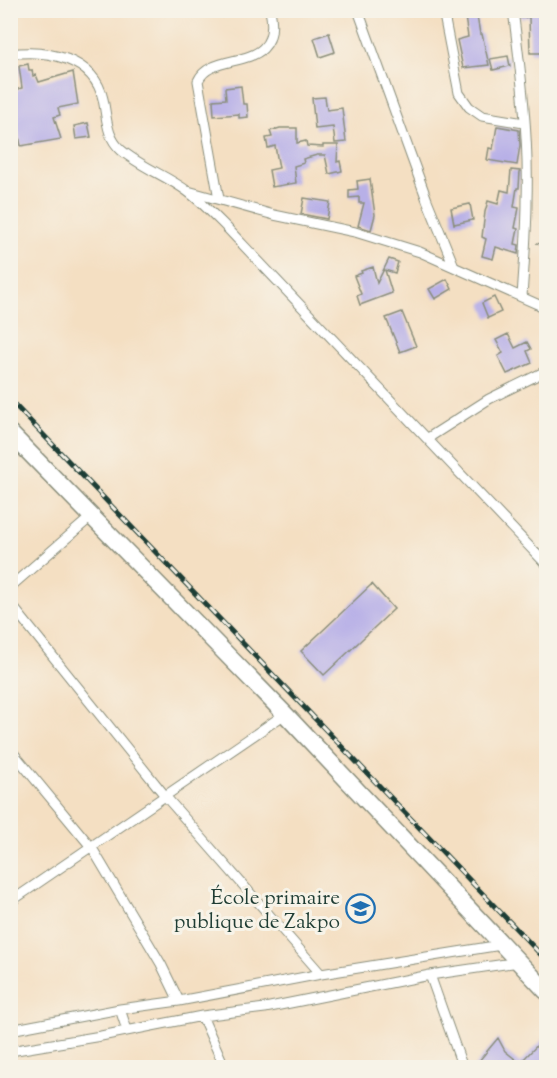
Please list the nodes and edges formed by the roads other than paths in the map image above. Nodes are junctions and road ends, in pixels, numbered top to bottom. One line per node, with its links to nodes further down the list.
1 (270, 10): 8 (street)
2 (358, 10): 9 (street)
3 (443, 10): 6 (street)
4 (513, 10): 6 (street)
5 (10, 54): 7 (street)
6 (524, 123): 10 (street)
7 (187, 191): 8 (street); 14 (street)
8 (219, 199): 9 (street)
9 (454, 266): 10 (street)
10 (522, 297): 11 (street)
11 (546, 308)
12 (546, 371): 14 (street)
13 (10, 433): 15 (highway)
14 (428, 438): 16 (street)
15 (92, 516): 17 (street); 19 (highway)
16 (546, 564)
17 (10, 587)
18 (10, 603): 21 (street)
19 (285, 714): 21 (street); 24 (highway)
20 (10, 748): 22 (street)
21 (166, 797): 22 (street); 26 (street)
22 (92, 848): 23 (street); 29 (street)
23 (10, 903)
24 (501, 945): 25 (highway); 26 (street)
25 (520, 962): 27 (street); 28 (highway)
26 (321, 974): 29 (street)
27 (430, 975): 31 (street); 36 (street)
28 (545, 987)
29 (179, 1001): 30 (street)
30 (120, 1009): 32 (street); 33 (street)
31 (202, 1016): 32 (street); 35 (street)
32 (127, 1029): 34 (street)
33 (10, 1030)
34 (10, 1051)
35 (225, 1068)
36 (463, 1068)

